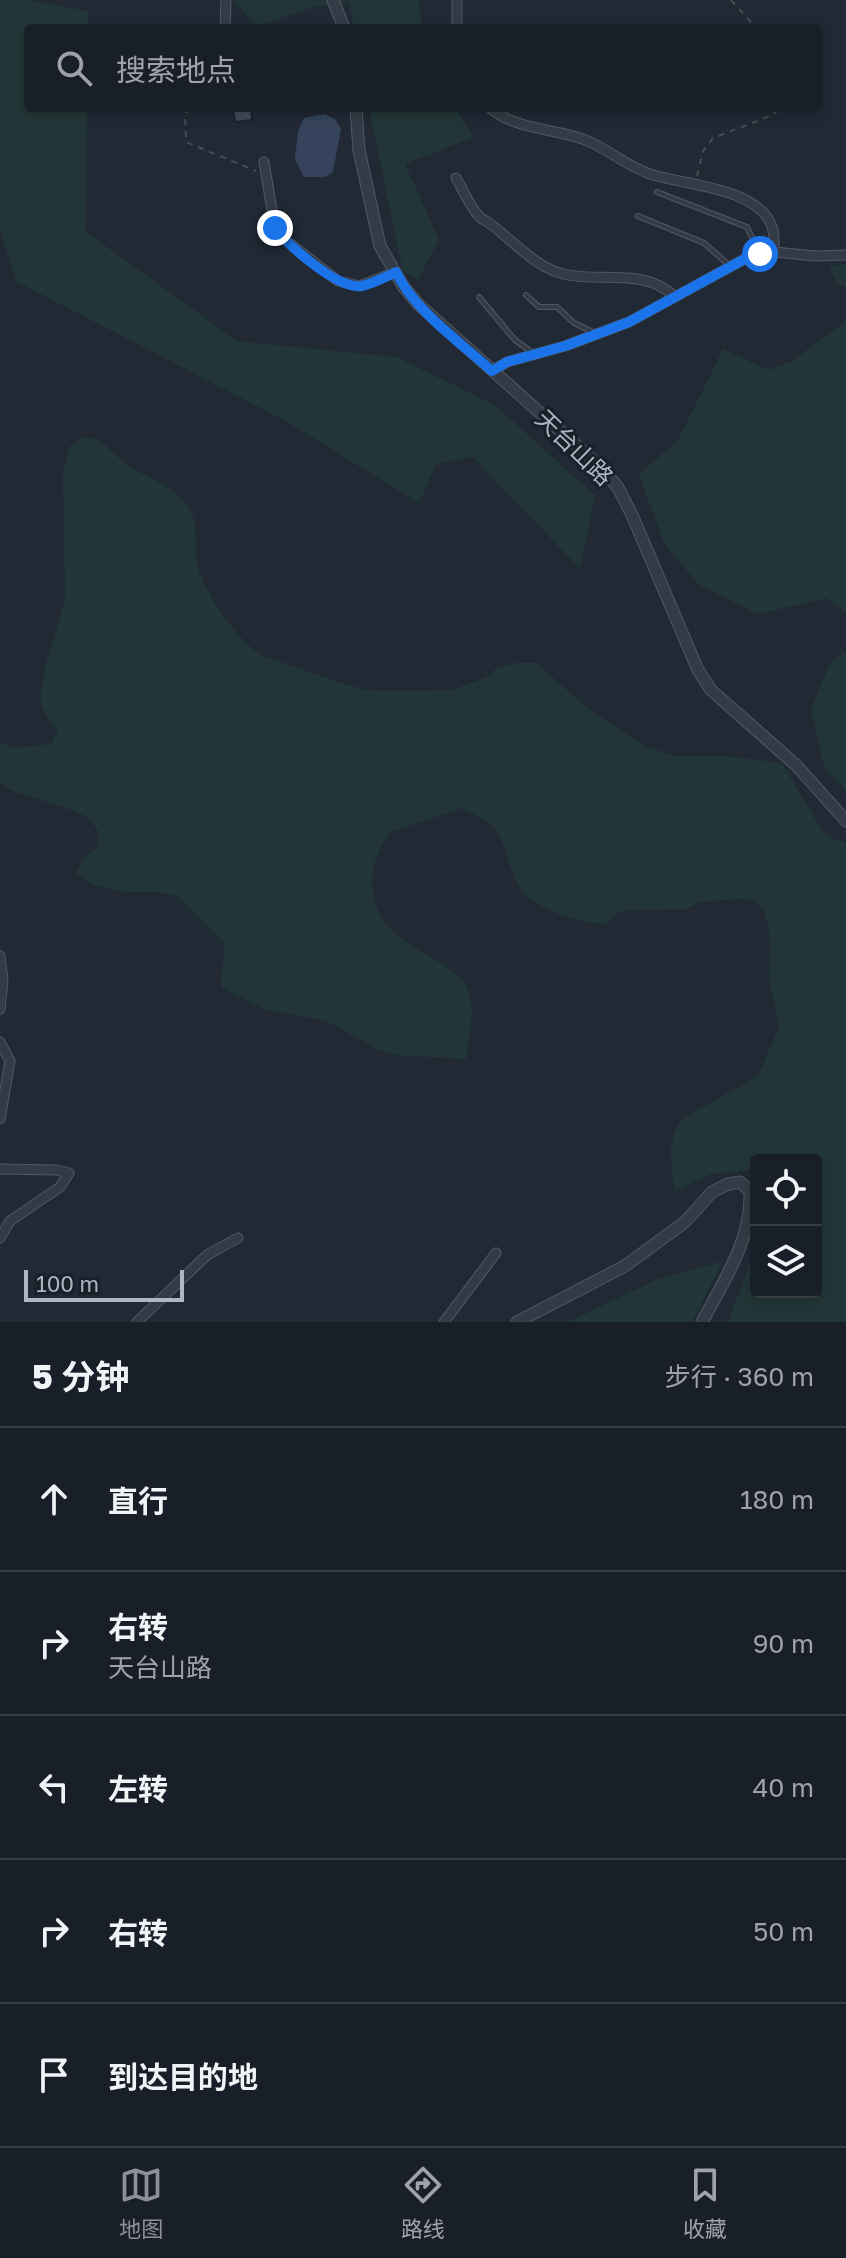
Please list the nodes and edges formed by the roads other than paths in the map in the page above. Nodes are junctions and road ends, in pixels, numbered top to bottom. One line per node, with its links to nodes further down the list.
1 (226, 0): 4 (street)
2 (333, 0): 5 (street)
3 (457, 1): 6 (street)
4 (225, 24)
5 (342, 24)
6 (457, 24)
7 (356, 112): 17 (street, 天台山路)
8 (495, 112): 13 (street)
9 (264, 162): 17 (street)
10 (456, 178): 20 (street)
11 (657, 192): 14 (lane)
12 (638, 216): 16 (lane)
13 (774, 252): 14 (street); 15 (street)
14 (760, 254): 16 (street)
15 (846, 255)
16 (730, 266): 20 (street)
17 (396, 272): 23 (street, 天台山路)
18 (526, 295): 21 (lane)
19 (479, 297): 22 (lane)
20 (675, 297): 21 (street)
21 (596, 333): 22 (street)
22 (535, 354): 23 (street)
23 (492, 371): 24 (street, 天台山路)
24 (846, 821)
25 (0, 956): 26 (street)
26 (0, 1009)
27 (0, 1042): 28 (street)
28 (0, 1119)
29 (0, 1169): 30 (street)
30 (0, 1238)
31 (238, 1238): 33 (street)
32 (496, 1253): 34 (street)
33 (137, 1322)
34 (444, 1322)
35 (517, 1322): 36 (street)
36 (702, 1322)

